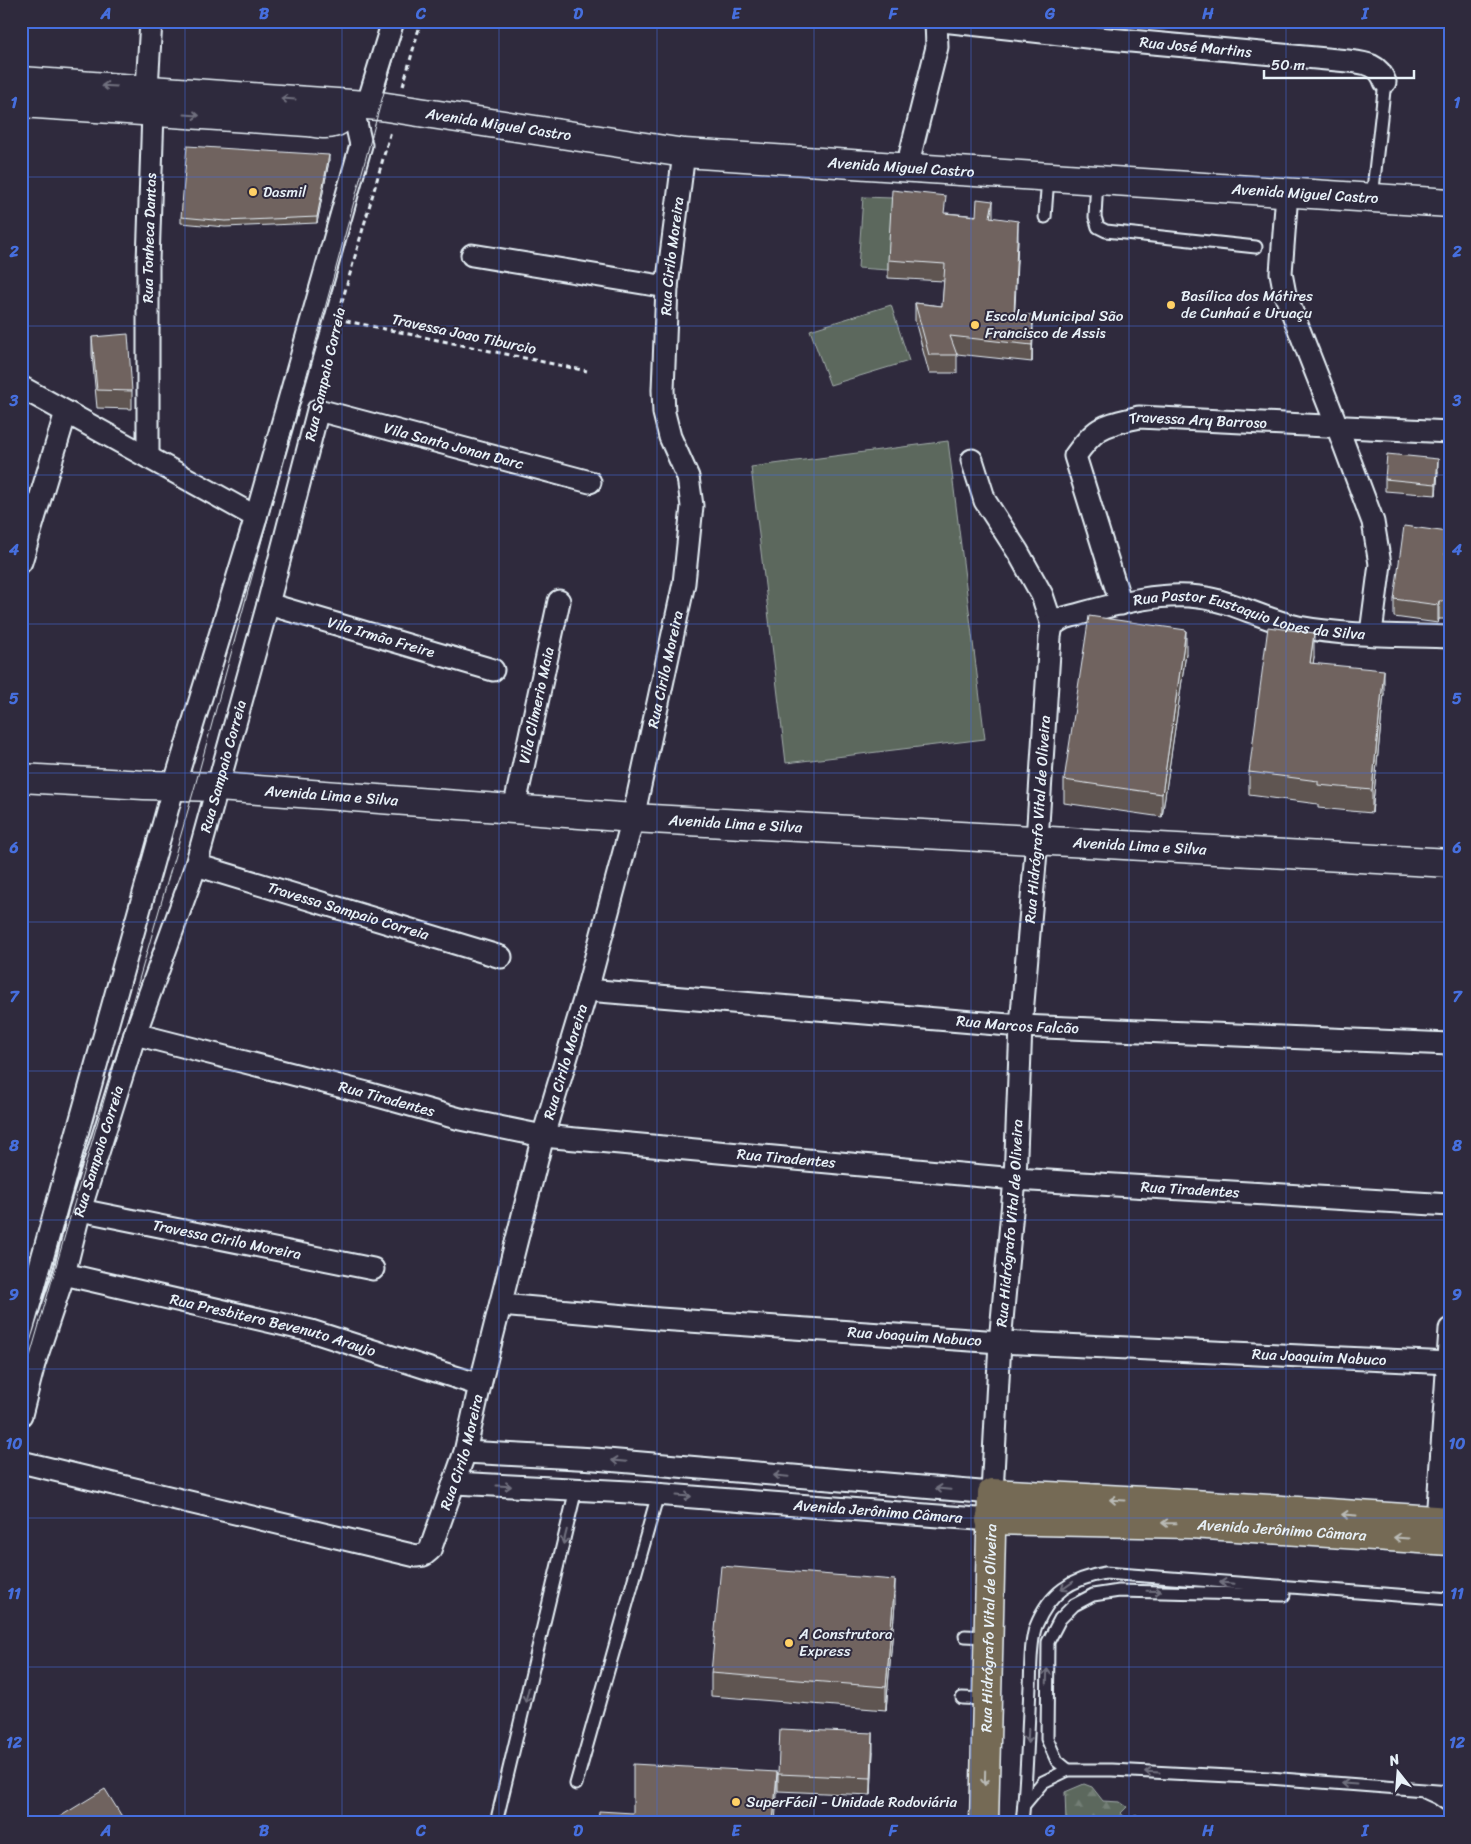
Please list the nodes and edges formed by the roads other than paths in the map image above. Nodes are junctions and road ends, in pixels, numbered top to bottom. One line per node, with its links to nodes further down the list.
1 (151, 21): 8 (street, Rua Tonheca Dantas)
2 (392, 21): 10 (street, Rua Sampaio Correia)
3 (936, 21): 14 (street)
4 (942, 21): 5 (street, Rua José Martins)
5 (1087, 29): 7 (street, Rua José Martins)
6 (21, 81): 8 (main road, one-way to 6)
7 (1385, 82): 18 (lane)
8 (150, 100): 9 (main road); 11 (main road); 29 (street, Rua Tonheca Dantas)
9 (21, 103)
10 (361, 105): 11 (main road); 12 (street, Rua Sampaio Correia); 13 (main road, Avenida Miguel Castro)
11 (318, 116): 12 (street)
12 (361, 146): 32 (street, Rua Sampaio Correia)
13 (684, 153): 14 (main road, Avenida Miguel Castro); 23 (street, Rua Cirilo Moreira)
14 (907, 167): 15 (main road, Avenida Miguel Castro)
15 (1048, 176): 16 (main road, Avenida Miguel Castro); 20 (lane)
16 (1097, 180): 17 (main road, Avenida Miguel Castro); 21 (lane)
17 (1287, 193): 18 (main road, Avenida Miguel Castro); 27 (street)
18 (1372, 198): 19 (main road, Avenida Miguel Castro)
19 (1450, 203)
20 (1045, 218)
21 (1256, 247)
22 (472, 255): 23 (street)
23 (667, 287): 45 (street, Rua Cirilo Moreira)
24 (21, 387): 26 (street)
25 (318, 410): 31 (street, Vila Santa Jonan Darc); 35 (street, Rua Sampaio Correia)
26 (66, 412): 29 (street); 33 (street)
27 (1337, 426): 28 (street, Travessa Ary Barroso); 36 (street, Travessa Ary Barroso); 38 (street)
28 (1450, 432)
29 (148, 457): 32 (street)
30 (972, 460): 37 (street)
31 (590, 482)
32 (256, 517): 42 (street, Rua Sampaio Correia)
33 (21, 562)
34 (559, 602): 44 (street, Vila Climerio Maia)
35 (268, 604): 40 (street, Vila Irmão Freire); 43 (street, Rua Sampaio Correia)
36 (1121, 604): 37 (street, Rua Pastor Eustaquio Lopes da Silva); 38 (street, Rua Pastor Eustaquio Lopes da Silva)
37 (1052, 625): 46 (street, Rua Hidrógrafo Vital de Oliveira)
38 (1371, 633): 39 (street, Rua Pastor Eustaquio Lopes da Silva)
39 (1450, 637)
40 (492, 670)
41 (21, 778): 42 (main road, Avenida Lima e Silva)
42 (174, 786): 43 (main road, Avenida Lima e Silva); 62 (street, Rua Sampaio Correia)
43 (218, 787): 44 (main road, Avenida Lima e Silva); 48 (street, Rua Sampaio Correia)
44 (514, 809): 45 (main road, Avenida Lima e Silva)
45 (633, 818): 46 (main road, Avenida Lima e Silva); 50 (street, Rua Cirilo Moreira)
46 (1036, 840): 47 (main road, Avenida Lima e Silva); 51 (street, Rua Hidrógrafo Vital de Oliveira)
47 (1450, 863)
48 (196, 865): 49 (street, Travessa Sampaio Correia); 52 (street, Rua Sampaio Correia)
49 (501, 957)
50 (587, 990): 51 (street, Rua Marcos Falcão); 54 (street, Rua Cirilo Moreira)
51 (1021, 1026): 53 (street, Rua Marcos Falcão); 55 (street, Rua Hidrógrafo Vital de Oliveira)
52 (134, 1034): 54 (street, Rua Tiradentes); 57 (street, Rua Sampaio Correia)
53 (1450, 1044)
54 (543, 1136): 55 (street, Rua Tiradentes); 60 (street, Rua Cirilo Moreira)
55 (1015, 1179): 56 (street, Rua Tiradentes); 63 (street, Rua Hidrógrafo Vital de Oliveira)
56 (1450, 1205)
57 (80, 1210): 58 (street, Travessa Cirilo Moreira); 59 (street, Rua Sampaio Correia)
58 (373, 1269)
59 (64, 1274): 65 (street, Rua Presbitero Bevenuto Araujo); 66 (street, Rua Sampaio Correia)
60 (501, 1305): 63 (street, Rua Joaquim Nabuco); 65 (street, Rua Cirilo Moreira)
61 (1450, 1329): 64 (street)
62 (21, 1334)
63 (1000, 1342): 64 (street, Rua Joaquim Nabuco); 72 (street, Rua Hidrógrafo Vital de Oliveira)
64 (1449, 1363): 73 (street)
65 (480, 1385): 67 (street, Rua Cirilo Moreira)
66 (21, 1415)
67 (465, 1452): 69 (street, Rua Cirilo Moreira); 72 (street, Avenida Jerônimo Câmara, one-way to 67)
68 (21, 1462): 69 (street, Rua Cirilo Moreira)
69 (455, 1483): 70 (street, Avenida Jerônimo Câmara, one-way to 70)
70 (576, 1489): 71 (street, Avenida Jerônimo Câmara); 83 (lane, one-way to 83)
71 (658, 1494): 72 (street, Avenida Jerônimo Câmara, one-way to 72); 77 (lane)
72 (991, 1506): 73 (main road, Avenida Jerônimo Câmara, one-way to 72); 84 (main road, Rua Hidrógrafo Vital de Oliveira, one-way to 84)
73 (1445, 1528)
74 (1450, 1599): 75 (lane, one-way to 74); 81 (lane, one-way to 81)
75 (1068, 1770): 76 (lane, one-way to 75); 81 (lane)
76 (1175, 1773): 78 (lane); 79 (lane, one-way to 76)
77 (576, 1784)
78 (1174, 1786)
79 (1414, 1789): 80 (lane); 82 (lane)
80 (1450, 1792)
81 (1024, 1805): 85 (lane)
82 (1450, 1807)
83 (496, 1823)
84 (984, 1823)
85 (1022, 1823)

